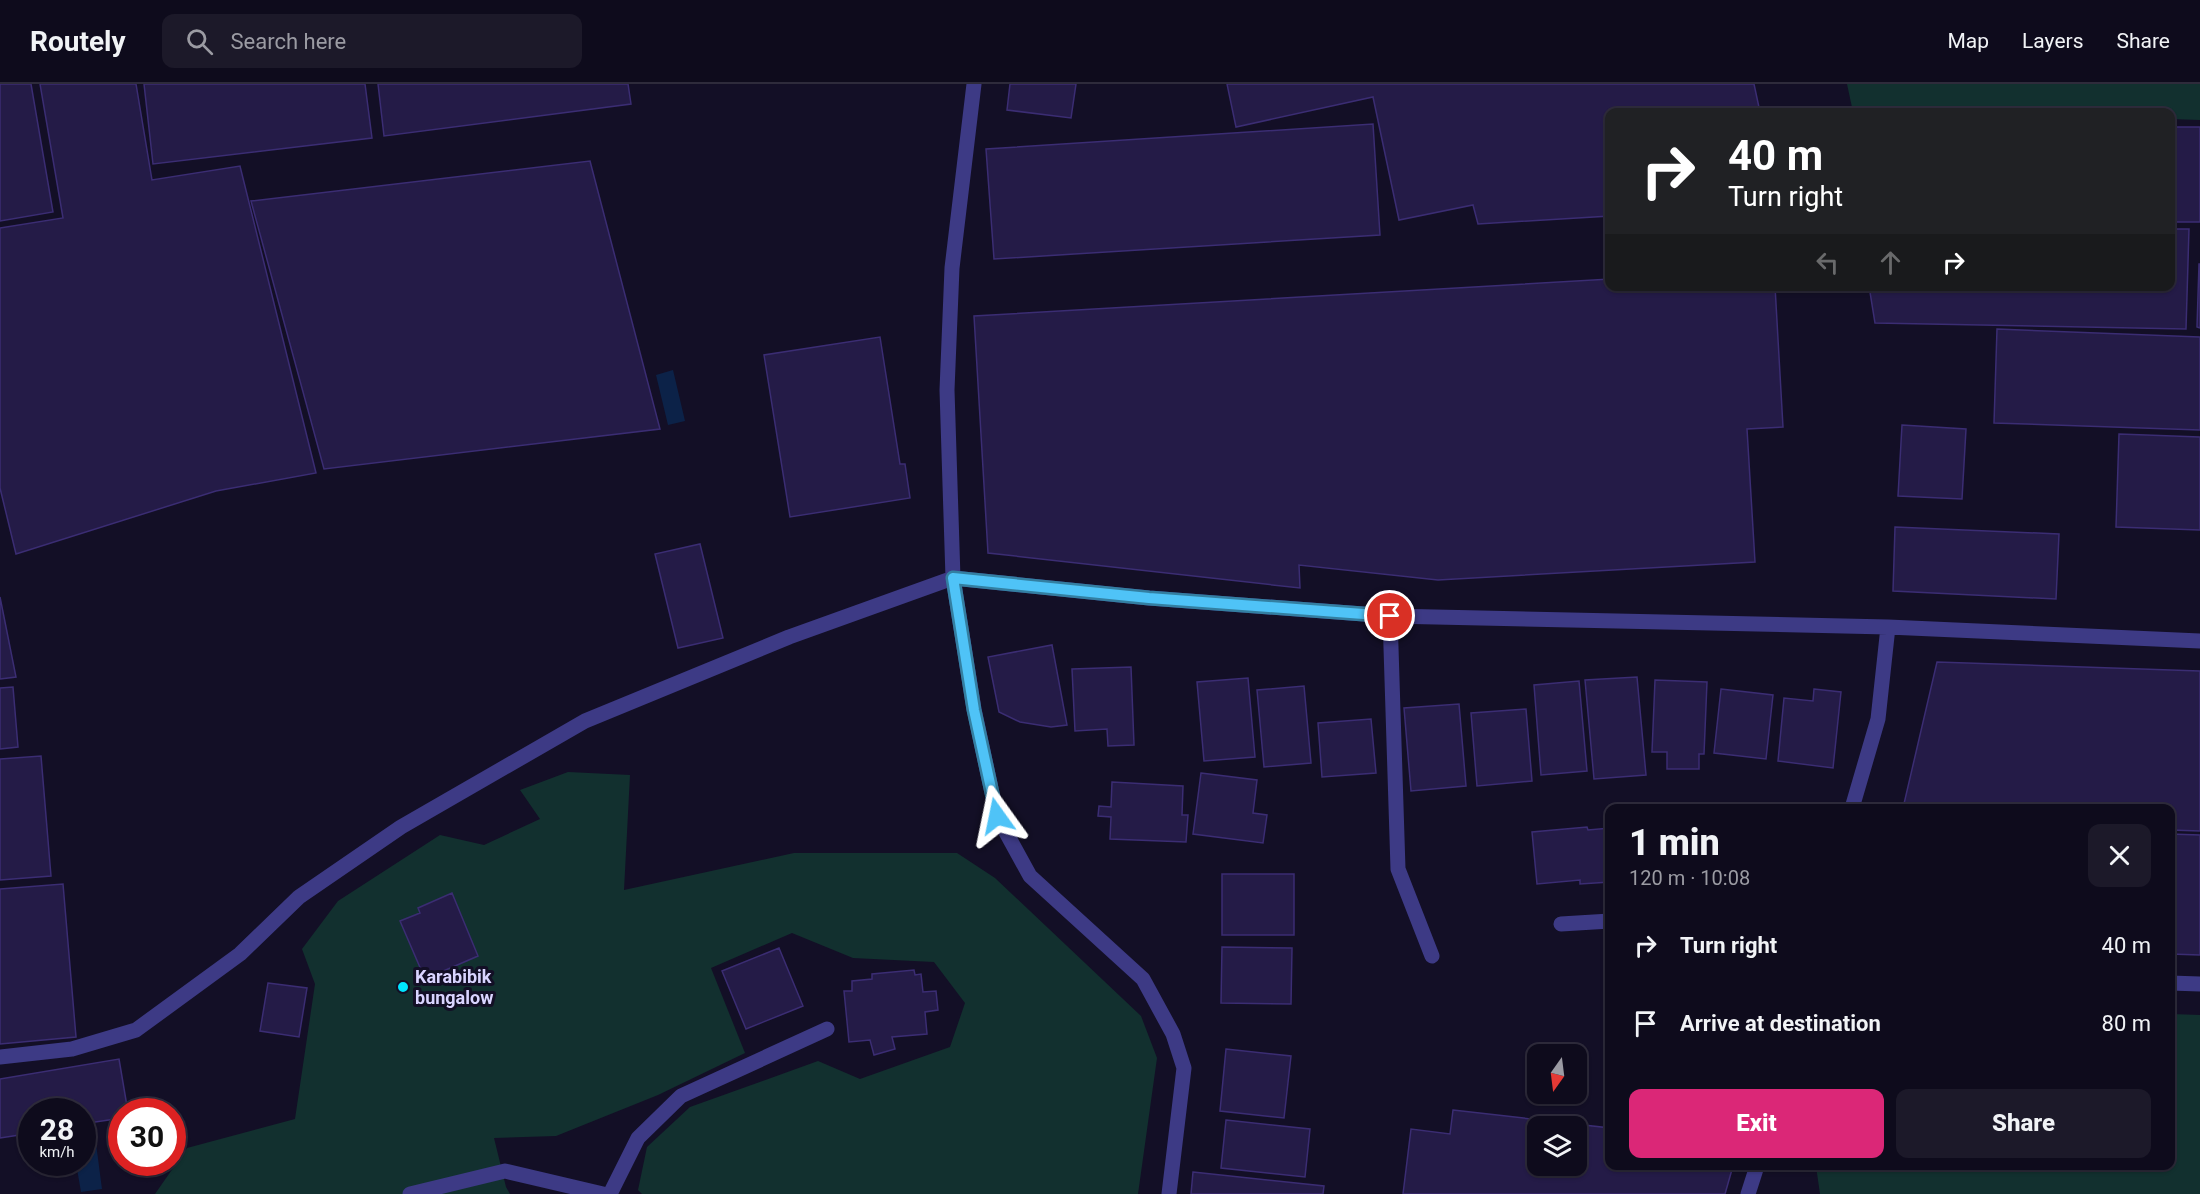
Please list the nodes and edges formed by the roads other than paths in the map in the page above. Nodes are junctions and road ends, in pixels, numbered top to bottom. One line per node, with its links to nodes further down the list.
1 (974, 84): 2 (street)
2 (953, 578): 3 (street); 13 (street); 18 (street)
3 (1390, 616): 4 (street); 9 (street)
4 (1888, 627): 5 (street); 6 (street)
5 (2200, 641)
6 (1853, 804)
7 (1605, 921): 8 (street)
8 (1561, 924)
9 (1432, 956)
10 (2175, 983): 11 (street)
11 (2200, 984)
12 (827, 1029): 17 (street)
13 (0, 1058)
14 (1756, 1170): 19 (street)
15 (410, 1194): 16 (street)
16 (603, 1194)
17 (610, 1194)
18 (1169, 1194)
19 (1748, 1194)

